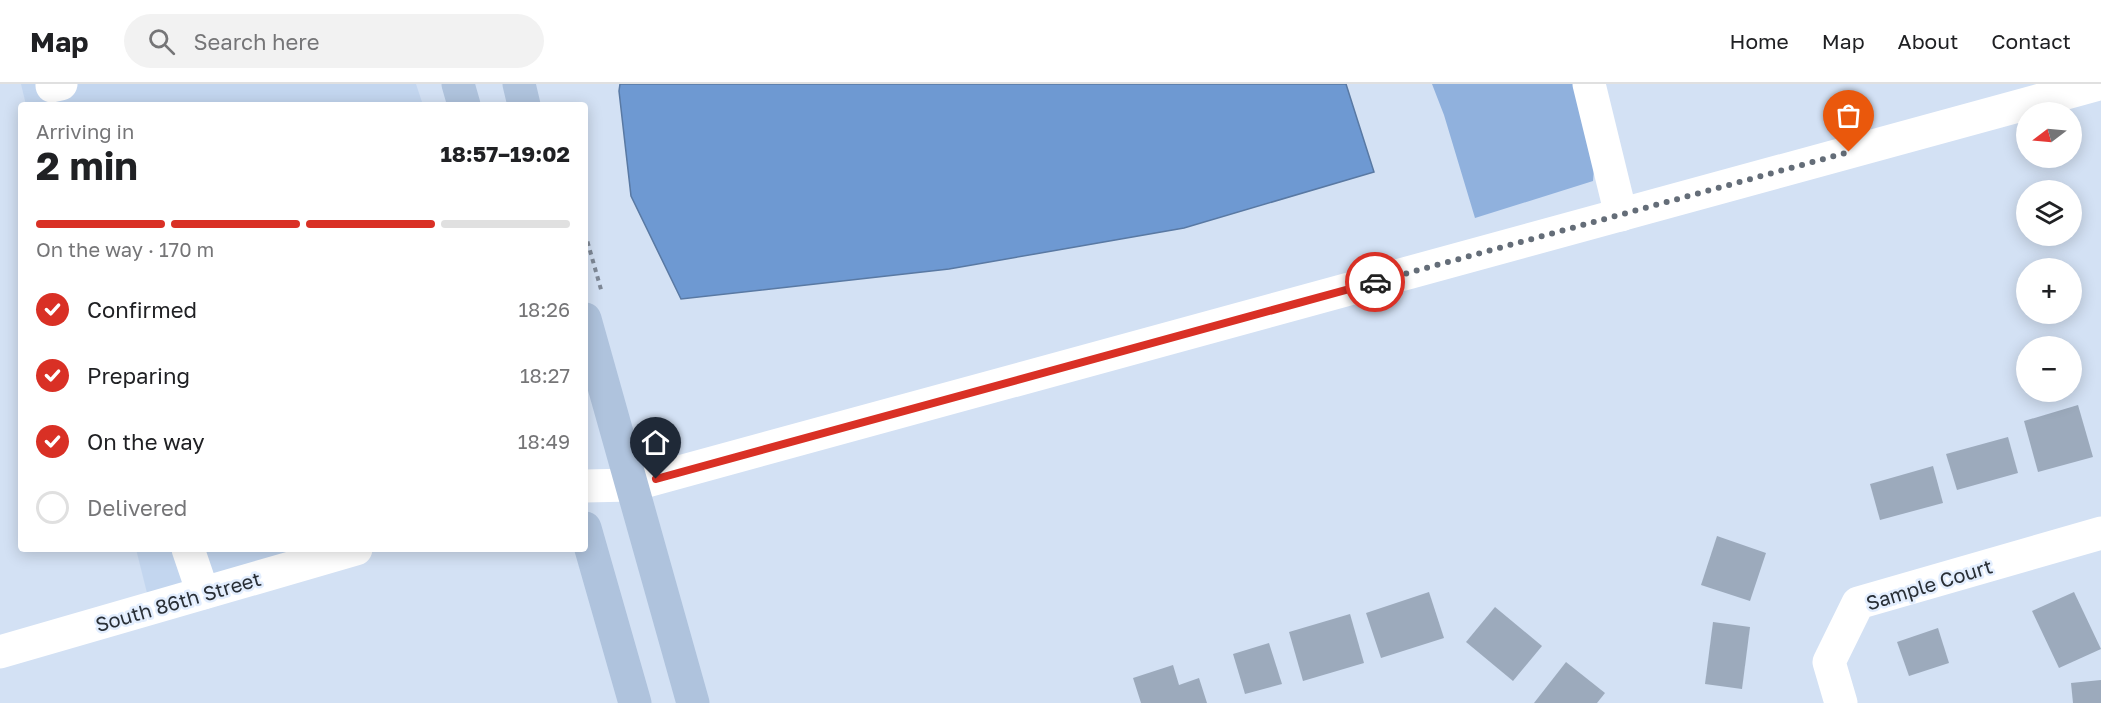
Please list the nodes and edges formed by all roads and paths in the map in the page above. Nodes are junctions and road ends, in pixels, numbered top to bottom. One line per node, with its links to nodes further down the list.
1 (52, 84): 2 (street)
2 (61, 84)
3 (458, 84): 7 (main road)
4 (519, 84): 8 (main road)
5 (1589, 84): 9 (street)
6 (2099, 84): 9 (street)
7 (463, 102)
8 (524, 102)
9 (1621, 215): 11 (street)
10 (588, 330): 11 (main road)
11 (632, 485): 12 (street); 20 (main road)
12 (588, 486)
13 (2101, 533): 21 (street, Sample Court)
14 (588, 539): 19 (main road)
15 (189, 552): 17 (street)
16 (346, 552): 17 (street, South 86th Street)
17 (203, 593): 18 (street, South 86th Street)
18 (0, 652)
19 (634, 703)
20 (693, 703)
21 (1840, 703)

